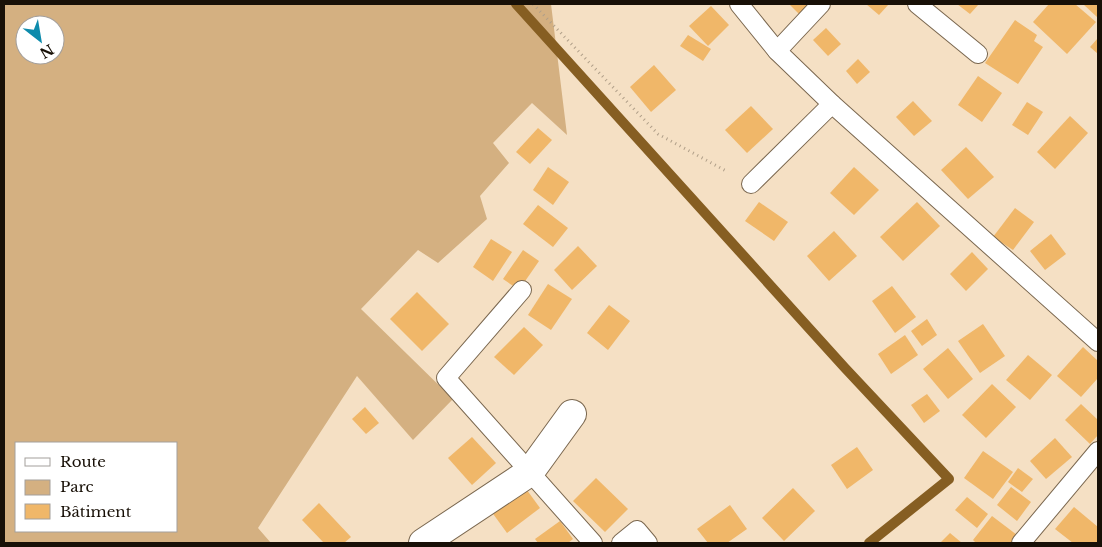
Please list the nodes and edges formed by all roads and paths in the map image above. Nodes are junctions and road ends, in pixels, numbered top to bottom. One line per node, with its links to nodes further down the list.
1 (533, 4): 8 (path)
2 (739, 4): 5 (lane)
3 (821, 4): 5 (lane)
4 (917, 4): 6 (lane)
5 (777, 51): 7 (lane)
6 (978, 54)
7 (832, 104): 8 (lane); 10 (lane)
8 (751, 184)
9 (522, 290): 13 (lane)
10 (1098, 342)
11 (572, 414): 13 (street)
12 (1098, 451): 18 (lane)
13 (530, 472): 14 (street); 15 (lane)
14 (423, 543)
15 (593, 543)
16 (621, 543): 17 (lane)
17 (648, 543)
18 (1021, 543)

